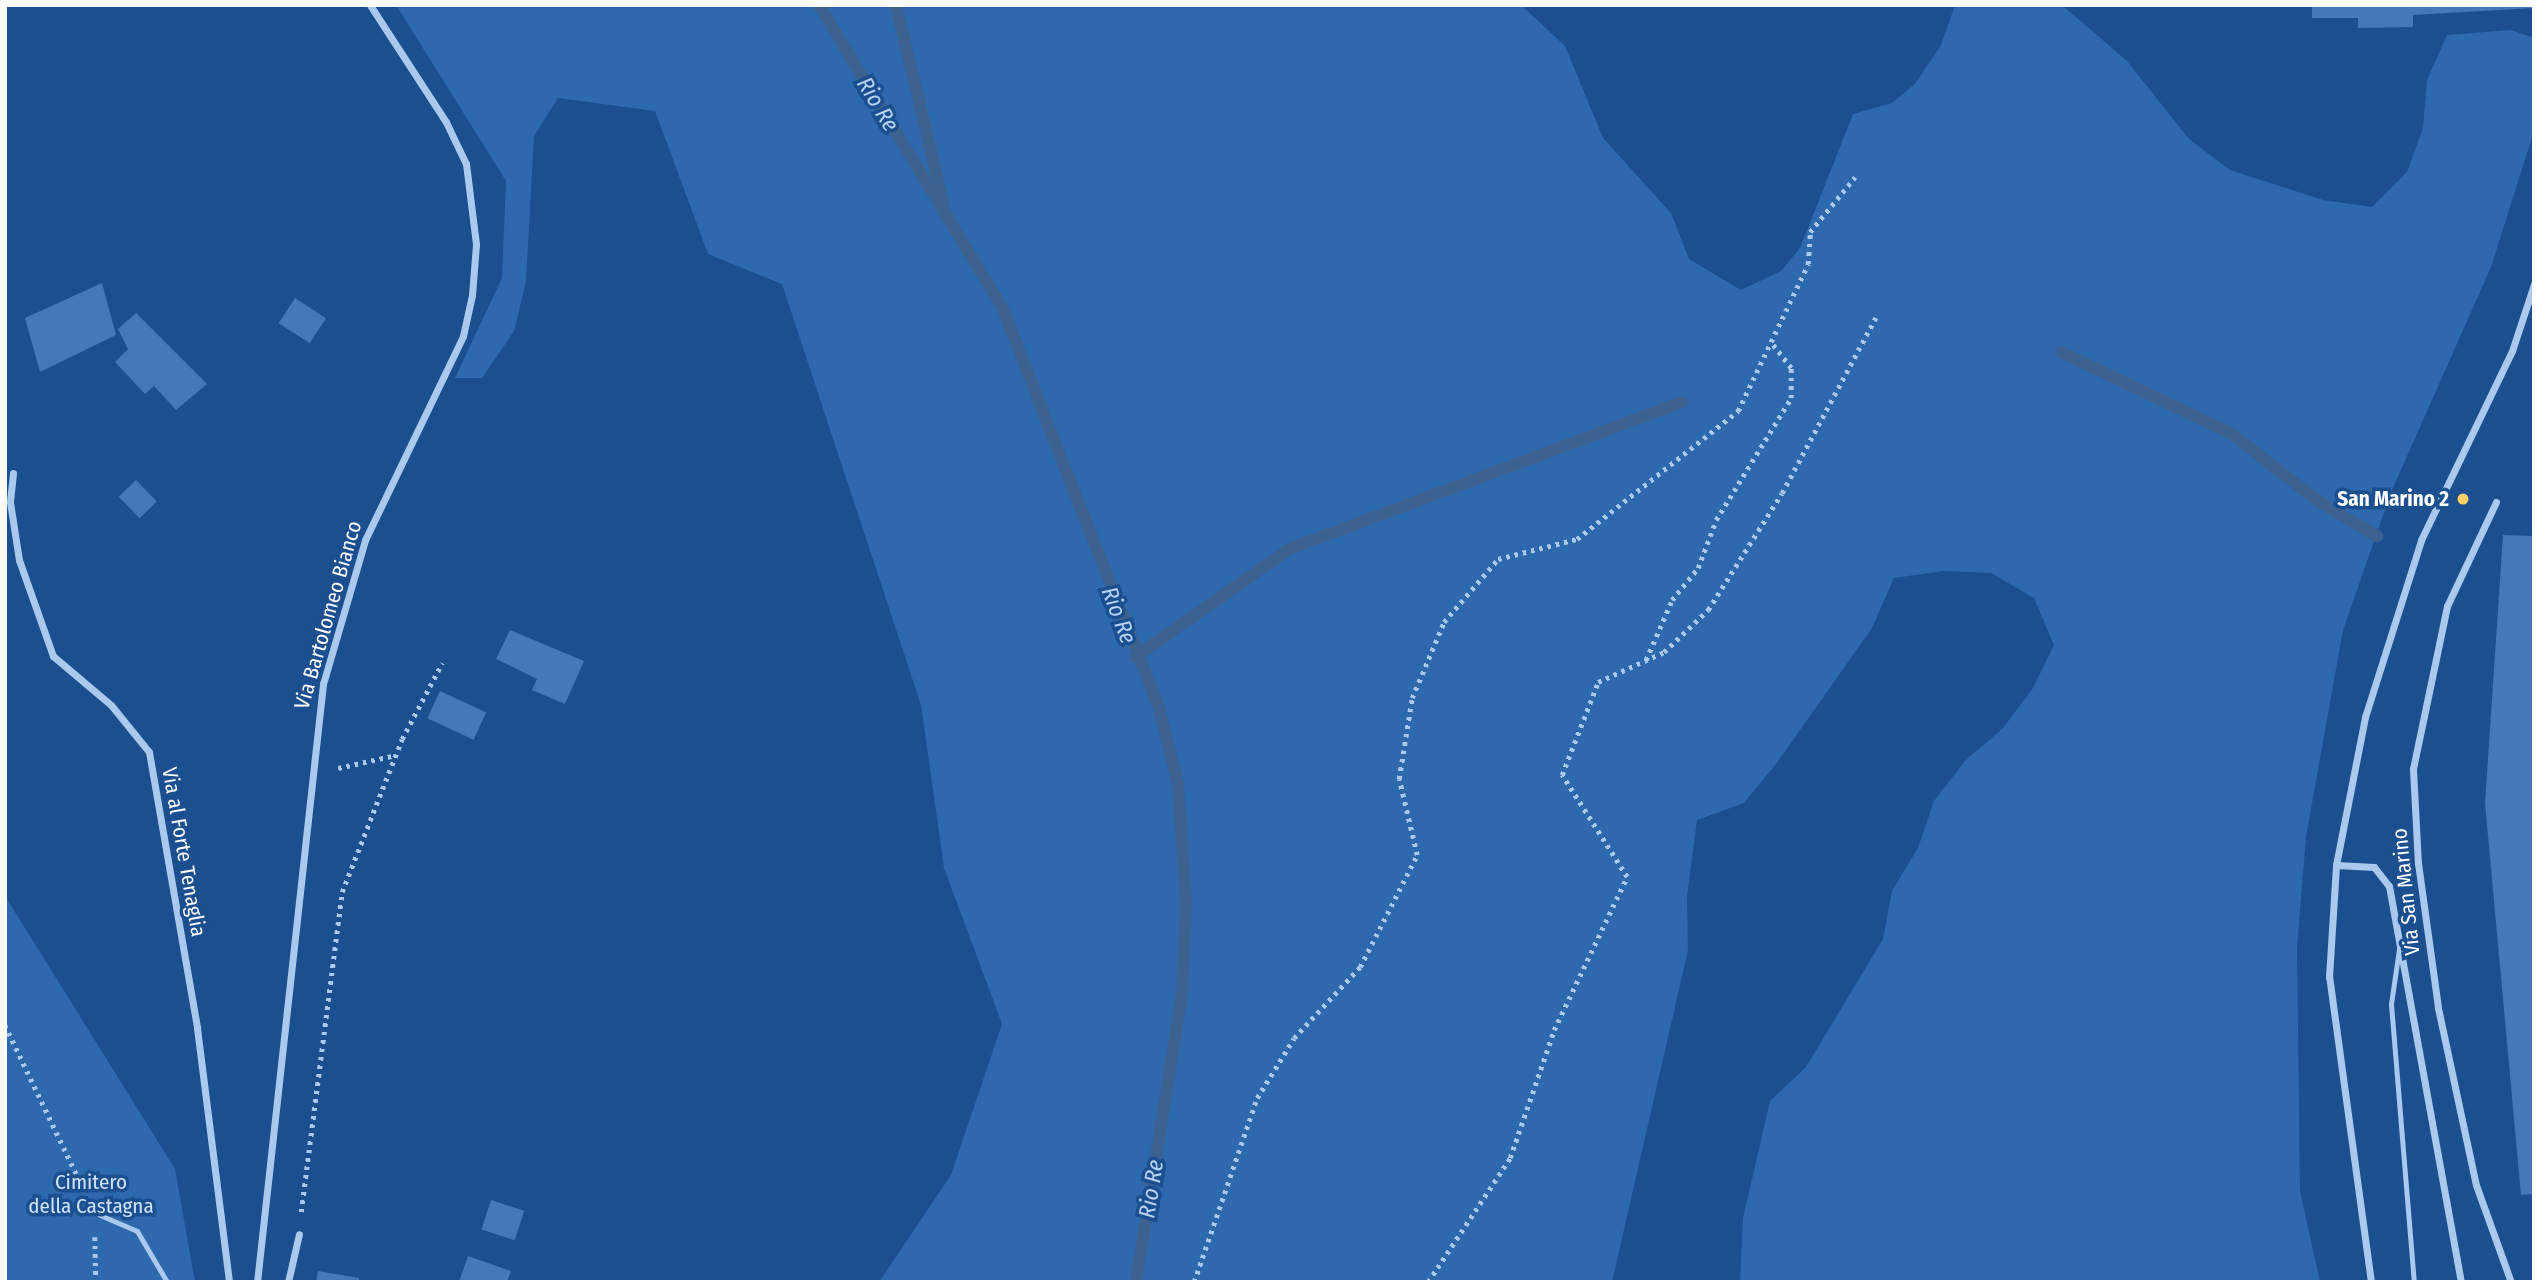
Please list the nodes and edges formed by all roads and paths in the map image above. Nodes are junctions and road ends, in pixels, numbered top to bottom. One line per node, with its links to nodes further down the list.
1 (370, 5): 11 (street, Via Bartolomeo Bianco)
2 (1855, 177): 5 (path)
3 (2534, 284): 12 (street)
4 (1877, 314): 8 (path)
5 (1772, 344): 8 (path); 22 (path)
6 (13, 473): 19 (street, Via al Forte Tenaglia)
7 (2496, 502): 27 (street, Via San Marino)
8 (1646, 660): 23 (path)
9 (442, 663): 10 (path)
10 (396, 755): 11 (path); 16 (path)
11 (311, 780): 20 (street, Via Bartolomeo Bianco)
12 (2336, 865): 13 (street, Via San Marino); 24 (street)
13 (2399, 949): 25 (lane, Via San Marino); 26 (street, Via San Marino)
14 (5, 1025): 15 (path)
15 (93, 1212): 17 (path); 18 (lane)
16 (299, 1234): 21 (street)
17 (96, 1282)
18 (167, 1282)
19 (229, 1282)
20 (257, 1282)
21 (288, 1282)
22 (1194, 1282)
23 (1428, 1282)
24 (2371, 1282)
25 (2414, 1282)
26 (2462, 1282)
27 (2511, 1282)

